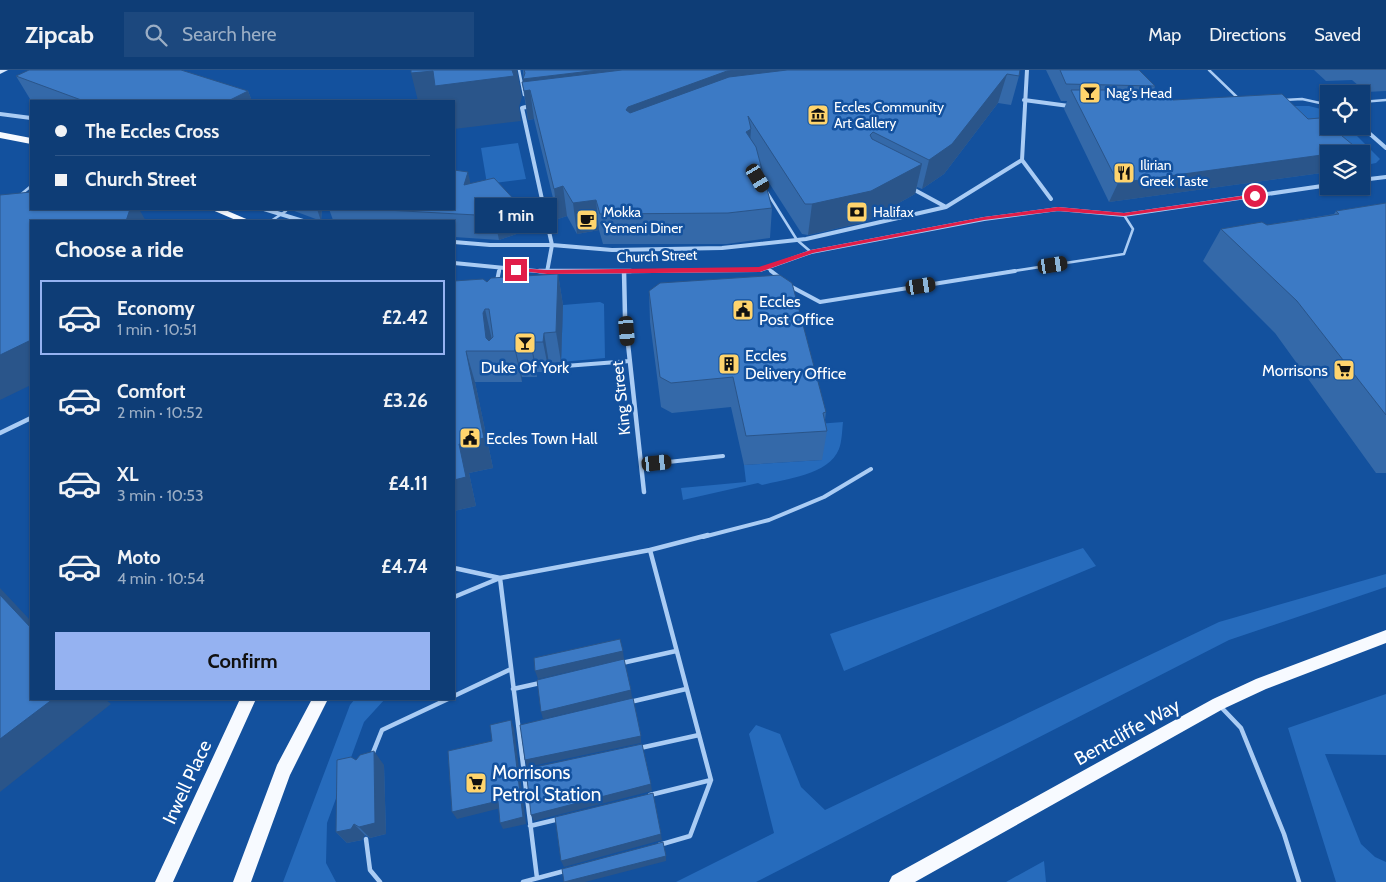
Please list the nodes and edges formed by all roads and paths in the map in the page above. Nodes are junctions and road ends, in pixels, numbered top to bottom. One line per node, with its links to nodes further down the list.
1 (5, 70): 5 (main road)
2 (519, 70): 6 (lane)
3 (1027, 70): 7 (street)
4 (1209, 70): 11 (lane)
5 (0, 72)
6 (525, 98): 16 (street)
7 (1024, 100): 14 (street); 23 (street)
8 (1279, 100): 12 (lane)
9 (1386, 100): 10 (lane)
10 (1370, 101)
11 (1232, 102)
12 (1320, 103)
13 (534, 106): 16 (street)
14 (1069, 106): 15 (lane)
15 (1078, 106)
16 (522, 108): 43 (street)
17 (0, 114): 18 (street)
18 (30, 118)
19 (1370, 134): 22 (street)
20 (0, 135): 21 (main road)
21 (30, 141)
22 (1386, 148)
23 (1022, 160): 31 (street); 32 (street)
24 (1386, 177): 25 (street)
25 (1370, 179)
26 (904, 184): 32 (street)
27 (763, 186): 41 (lane)
28 (1320, 186): 37 (street, Church Street)
29 (30, 187): 30 (lane)
30 (18, 197)
31 (1051, 199)
32 (946, 207): 41 (street)
33 (218, 210): 38 (main road)
34 (267, 210): 36 (street)
35 (286, 211): 36 (lane)
36 (280, 215): 39 (lane); 40 (street)
37 (1124, 215): 44 (street, Church Street); 46 (lane)
38 (243, 220)
39 (272, 220)
40 (299, 220)
41 (797, 240): 43 (street); 44 (lane)
42 (455, 242): 43 (street)
43 (552, 245): 49 (street)
44 (811, 252): 46 (street, Church Street)
45 (455, 263): 47 (street, Church Street)
46 (767, 268): 48 (street, Church Street)
47 (500, 269): 49 (street, Church Street); 50 (lane)
48 (624, 271): 49 (street, Church Street); 51 (street, King Street)
49 (547, 272)
50 (496, 287)
51 (630, 361): 52 (lane); 56 (street, King Street)
52 (565, 366)
53 (30, 418): 54 (street)
54 (0, 433)
55 (723, 456): 56 (lane)
56 (641, 465): 58 (street, King Street)
57 (871, 469): 59 (lane)
58 (644, 492)
59 (650, 550): 61 (lane); 64 (lane)
60 (455, 568): 61 (lane)
61 (500, 578): 62 (lane); 66 (lane)
62 (455, 597)
63 (1386, 636): 75 (main road, Bentcliffe Way)
64 (676, 651): 65 (lane); 68 (lane)
65 (618, 664)
66 (510, 669): 69 (lane); 70 (lane)
67 (542, 682): 69 (lane)
68 (686, 688): 74 (lane); 78 (lane)
69 (513, 689): 77 (lane)
70 (455, 696)
71 (248, 700): 91 (main road, Irwell Place)
72 (319, 700): 92 (main road)
73 (446, 700): 80 (lane)
74 (621, 704)
75 (1218, 704): 95 (main road, Bentcliffe Way); 96 (lane)
76 (528, 727): 77 (lane)
77 (518, 729): 82 (lane)
78 (699, 735): 79 (lane); 83 (lane)
79 (631, 750)
80 (369, 761)
81 (534, 770): 82 (lane)
82 (524, 772): 86 (lane)
83 (711, 780): 84 (lane); 88 (lane)
84 (644, 797)
85 (568, 816): 86 (lane)
86 (530, 826): 90 (lane)
87 (366, 839): 93 (lane)
88 (652, 846)
89 (576, 867): 90 (lane)
90 (537, 878): 94 (lane)
91 (164, 882)
92 (242, 882)
93 (380, 882)
94 (524, 882)
95 (898, 882)
96 (1299, 882)

